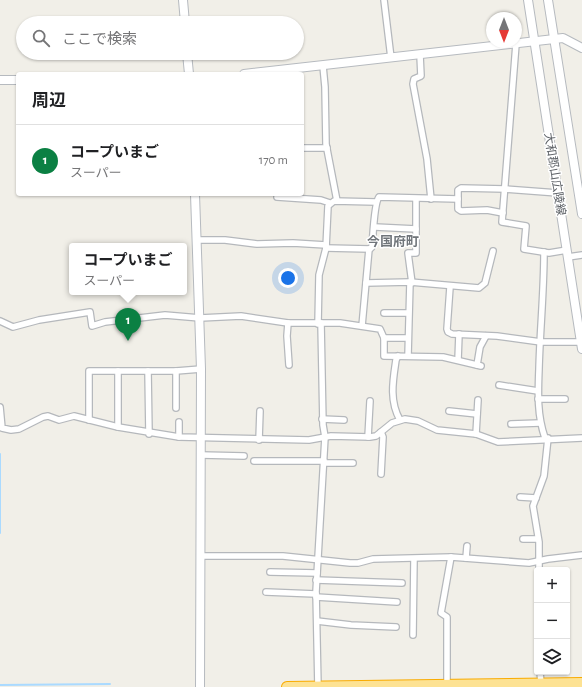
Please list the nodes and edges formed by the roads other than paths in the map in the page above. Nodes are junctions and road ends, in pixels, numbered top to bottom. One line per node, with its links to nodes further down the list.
1 (183, 0): 5 (street)
2 (384, 0): 13 (street)
3 (528, 0): 7 (street, 大和郡山広陵線)
4 (548, 0): 6 (street, 大和郡山広陵線)
5 (184, 16)
6 (554, 39): 7 (street); 11 (street); 33 (street, 大和郡山広陵線)
7 (534, 42): 8 (street); 23 (street, 大和郡山広陵線)
8 (522, 43)
9 (486, 47): 12 (street)
10 (516, 48): 22 (street)
11 (582, 48)
12 (420, 55): 13 (street); 27 (street)
13 (391, 58): 15 (street)
14 (188, 60): 16 (street)
15 (323, 66): 17 (street); 21 (street)
16 (189, 72)
17 (264, 72)
18 (0, 80): 19 (street)
19 (16, 80)
20 (304, 148): 21 (street)
21 (327, 148): 29 (street)
22 (505, 188): 23 (street); 28 (street); 32 (street)
23 (558, 193): 41 (street, 大和郡山広陵線)
24 (195, 196): 36 (street)
25 (277, 197): 31 (street)
26 (416, 199): 27 (street); 30 (street); 35 (street)
27 (431, 199): 28 (street)
28 (458, 199): 32 (street)
29 (337, 201): 30 (street); 31 (street)
30 (376, 202): 34 (street)
31 (330, 203): 37 (street)
32 (503, 213): 40 (street)
33 (582, 214)
34 (375, 227): 35 (street); 38 (street)
35 (416, 229): 43 (street)
36 (197, 240): 37 (street); 48 (street)
37 (326, 247): 38 (street); 51 (street)
38 (369, 249): 44 (street)
39 (493, 251): 45 (street)
40 (544, 252): 41 (street); 57 (street)
41 (567, 254): 42 (street); 58 (street, 大和郡山広陵線)
42 (582, 255)
43 (411, 282): 44 (street); 45 (street); 47 (street)
44 (366, 283): 52 (street)
45 (450, 287): 53 (street)
46 (384, 313): 47 (street)
47 (408, 313): 56 (street)
48 (200, 318): 49 (street); 50 (street); 63 (street)
49 (1, 323)
50 (288, 323): 51 (street); 62 (street)
51 (320, 323): 52 (street); 78 (street)
52 (362, 326): 55 (street)
53 (459, 334): 54 (street); 61 (street)
54 (486, 336): 57 (street); 61 (street)
55 (384, 338): 56 (street); 59 (street)
56 (408, 338): 60 (street)
57 (539, 341): 58 (street); 68 (street)
58 (582, 345)
59 (398, 356): 60 (street); 81 (street)
60 (408, 356): 61 (street)
61 (458, 360)
62 (288, 361)
63 (201, 369): 66 (street); 92 (street)
64 (118, 371): 65 (street); 79 (street); 85 (street)
65 (148, 371): 66 (street); 87 (street)
66 (176, 371): 74 (street)
67 (500, 385): 68 (street)
68 (538, 391): 69 (street)
69 (538, 399): 70 (street); 83 (street)
70 (565, 399)
71 (370, 400): 90 (street)
72 (478, 400): 77 (street)
73 (0, 407): 79 (street)
74 (176, 408)
75 (449, 411): 77 (street)
76 (260, 412): 95 (street)
77 (477, 414): 88 (street)
78 (322, 419): 80 (street); 89 (street)
79 (89, 420): 85 (street)
80 (344, 420)
81 (400, 420): 86 (street); 88 (street)
82 (179, 422): 91 (street)
83 (540, 423): 84 (street); 93 (street)
84 (511, 424)
85 (118, 427): 87 (street)
86 (381, 432): 90 (street); 101 (street)
87 (149, 434): 91 (street)
88 (476, 434): 93 (street)
89 (324, 437): 90 (street); 95 (street); 99 (street)
90 (368, 437)
91 (179, 438): 92 (street)
92 (201, 438): 95 (street); 96 (street)
93 (546, 438): 94 (street); 103 (street)
94 (582, 438)
95 (260, 440)
96 (201, 455): 97 (street); 108 (street)
97 (244, 456)
98 (254, 461): 99 (street)
99 (324, 462): 100 (street); 112 (street)
100 (347, 470)
101 (381, 474)
102 (520, 497): 103 (street)
103 (536, 498): 105 (street)
104 (523, 539): 105 (street)
105 (538, 539): 113 (street)
106 (466, 546): 110 (street)
107 (582, 555): 113 (street)
108 (200, 556): 112 (street); 131 (street)
109 (452, 557): 110 (street); 111 (street); 127 (street)
110 (466, 558): 113 (street)
111 (414, 559): 112 (street); 124 (street)
112 (318, 560): 116 (street)
113 (538, 562): 114 (street)
114 (539, 567)
115 (270, 572): 116 (street)
116 (317, 573): 117 (street)
117 (316, 580): 118 (street); 120 (street)
118 (402, 583)
119 (266, 592): 120 (street)
120 (316, 595): 121 (street); 122 (street)
121 (397, 602)
122 (317, 621): 123 (street); 133 (street)
123 (396, 626)
124 (413, 634)
125 (540, 675): 128 (street)
126 (582, 683): 130 (highway)
127 (447, 684): 129 (highway); 133 (highway)
128 (540, 684): 129 (highway); 130 (highway)
129 (494, 685)
130 (563, 685)
131 (200, 687)
132 (286, 687): 133 (highway)
133 (318, 687)

